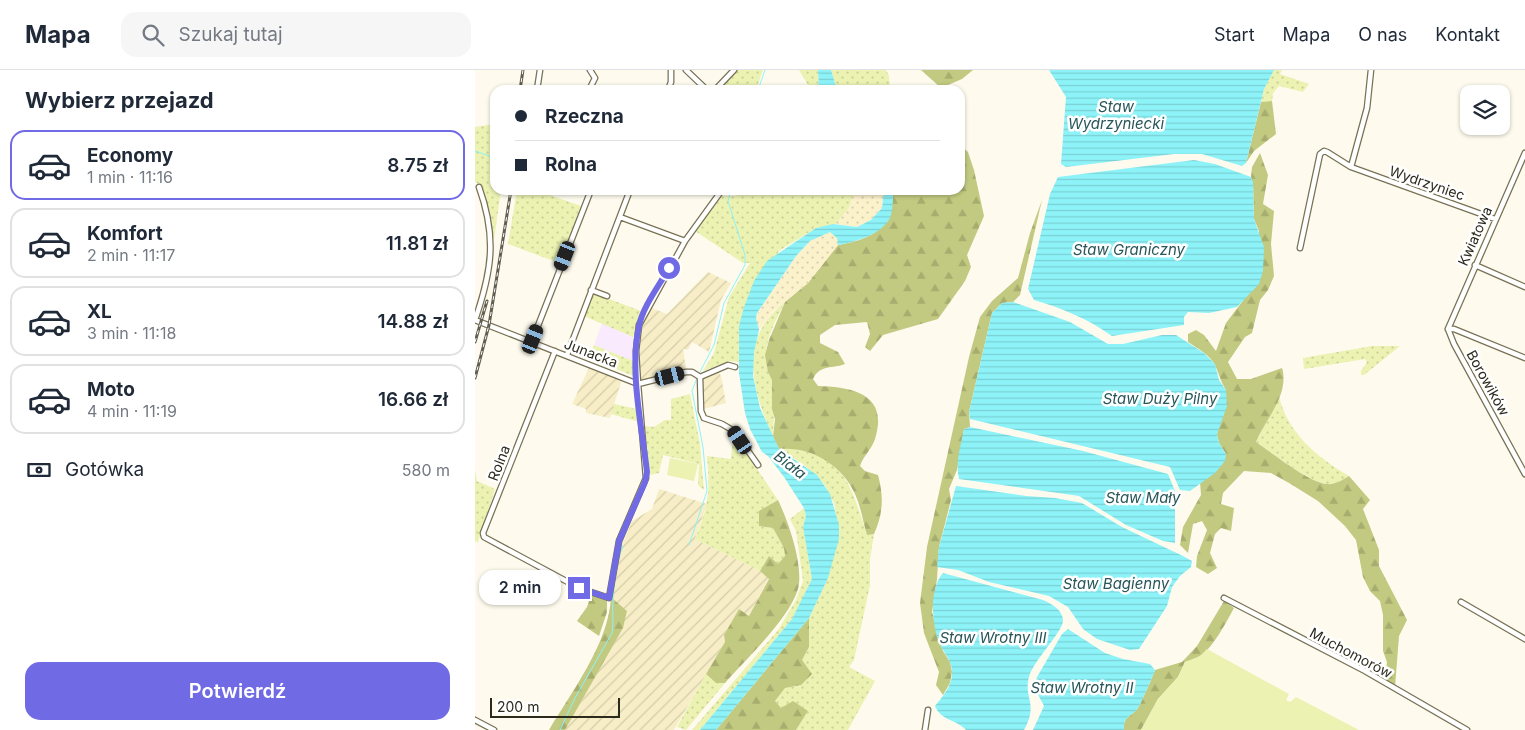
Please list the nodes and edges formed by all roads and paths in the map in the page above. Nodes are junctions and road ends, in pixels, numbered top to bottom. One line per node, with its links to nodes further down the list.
1 (540, 70): 7 (street)
2 (590, 70): 8 (street)
3 (671, 70): 9 (street)
4 (686, 70): 10 (street)
5 (734, 70): 11 (street)
6 (1371, 70): 13 (street)
7 (538, 85)
8 (592, 85)
9 (670, 85)
10 (702, 85)
11 (720, 85)
12 (1525, 153): 19 (street, Kwiatowa)
13 (1351, 167): 19 (street, Wydrzyniec); 21 (street, Wydrzyniec)
14 (479, 187): 26 (street)
15 (589, 195): 28 (street)
16 (628, 195): 18 (street)
17 (718, 195): 20 (street)
18 (620, 217): 20 (street); 24 (street)
19 (1495, 219): 22 (street, Kwiatowa)
20 (685, 241): 34 (street)
21 (1300, 248)
22 (1475, 264): 23 (street); 27 (street, Kwiatowa)
23 (1525, 287)
24 (591, 290): 25 (street); 30 (street)
25 (607, 296)
26 (475, 320): 28 (street, Junacka)
27 (1448, 329): 31 (street); 36 (street, Borowików)
28 (532, 341): 29 (street, Junacka)
29 (555, 351): 30 (street, Junacka); 34 (street, Rolna)
30 (567, 355): 34 (street, Junacka)
31 (1525, 358)
32 (735, 367): 33 (street)
33 (700, 377): 34 (street); 35 (street)
34 (638, 384)
35 (758, 465)
36 (1525, 474)
37 (1224, 598): 45 (street, Muchomorów)
38 (1461, 602): 39 (street)
39 (1525, 639)
40 (928, 710): 44 (street)
41 (475, 720): 42 (street)
42 (484, 728): 43 (street)
43 (494, 730)
44 (925, 730)
45 (1467, 730)

